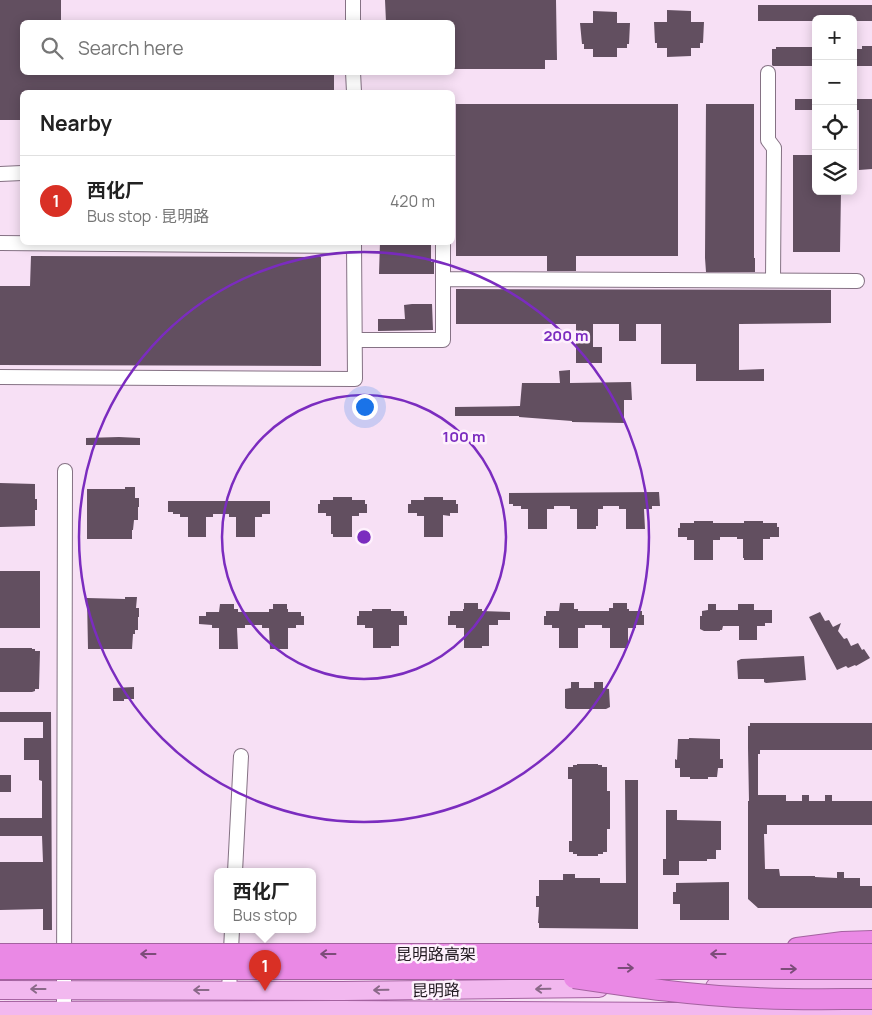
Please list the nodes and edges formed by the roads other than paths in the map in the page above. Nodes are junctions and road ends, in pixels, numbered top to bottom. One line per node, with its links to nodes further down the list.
1 (353, 0): 2 (street)
2 (353, 20)
3 (768, 73): 13 (street)
4 (354, 75): 5 (street)
5 (354, 90)
6 (20, 173): 7 (street)
7 (0, 174)
8 (0, 243): 9 (street)
9 (20, 243)
10 (354, 245): 15 (street)
11 (444, 245): 12 (street)
12 (444, 279): 13 (street); 15 (street)
13 (773, 280): 14 (street)
14 (857, 281)
15 (355, 340): 16 (street)
16 (0, 377)
17 (65, 471): 29 (street)
18 (240, 756): 19 (street)
19 (235, 868)
20 (232, 933): 31 (street)
21 (872, 941): 22 (highway, bridge)
22 (752, 953): 23 (highway, 昆明路高架, one-way to 23, bridge); 24 (highway, 昆明路高架, bridge)
23 (0, 954)
24 (872, 954)
25 (0, 969): 26 (highway, 昆明路高架, bridge)
26 (508, 969): 27 (highway, 昆明路高架, one-way to 27, bridge); 32 (highway, bridge)
27 (872, 969)
28 (872, 988): 31 (main road, 昆明路, one-way to 31)
29 (64, 989): 30 (main road, 昆明路, one-way to 30); 31 (main road, 昆明路, one-way to 29); 33 (street)
30 (0, 990)
31 (229, 991)
32 (872, 999)
33 (64, 1010): 34 (main road, 昆明路); 35 (main road, 昆明路)
34 (0, 1011)
35 (373, 1012): 36 (main road, 昆明路)
36 (655, 1013): 37 (main road, 昆明路)
37 (872, 1013)

